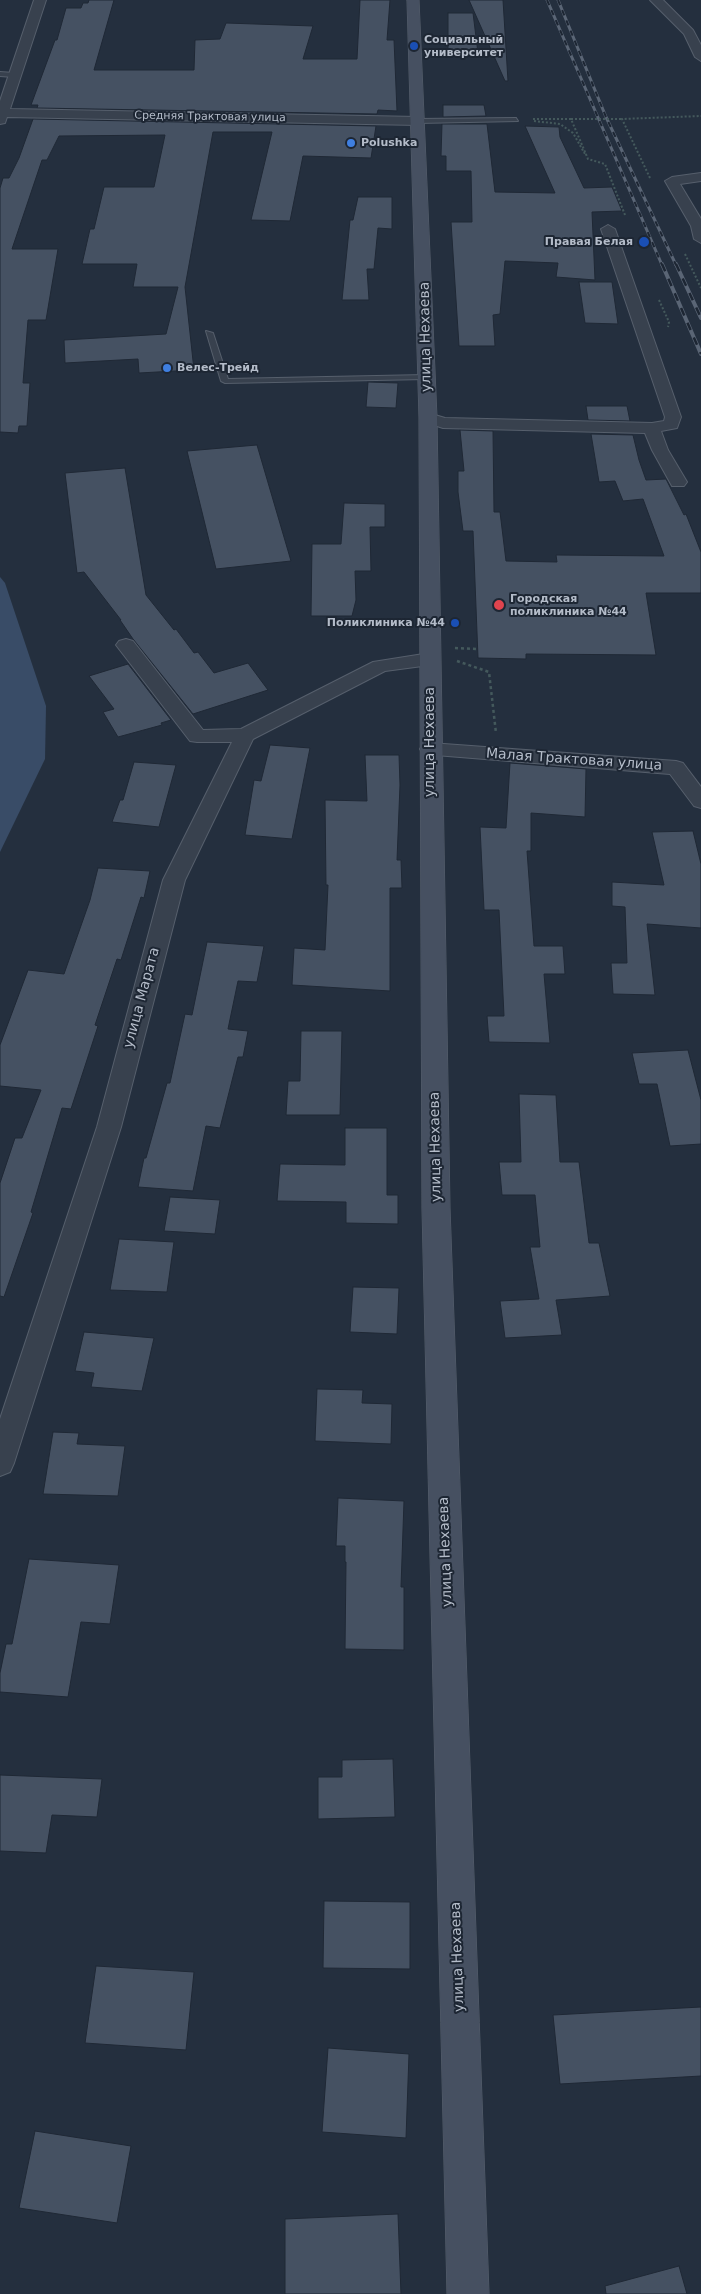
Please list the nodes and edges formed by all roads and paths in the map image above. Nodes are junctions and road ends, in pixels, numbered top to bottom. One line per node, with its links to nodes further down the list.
1 (40, 0): 6 (street)
2 (413, 0): 12 (street, улица Нехаева)
3 (656, 0): 4 (street)
4 (701, 56)
5 (0, 74): 6 (lane)
6 (14, 75): 7 (street)
7 (1, 116): 12 (street, Средняя Трактовая улица)
8 (701, 116): 10 (path)
9 (571, 119): 10 (path, bridge); 11 (path); 14 (path)
10 (622, 119): 13 (path)
11 (516, 120): 12 (lane); 15 (path)
12 (418, 121): 20 (street, улица Нехаева)
13 (632, 139)
14 (582, 142)
15 (588, 159)
16 (701, 177): 18 (street)
17 (608, 229): 22 (street)
18 (701, 239)
19 (209, 333): 20 (lane)
20 (426, 377): 21 (street, улица Нехаева)
21 (428, 418): 22 (street); 27 (street, улица Нехаева)
22 (652, 428): 23 (street)
23 (678, 482)
24 (126, 645): 28 (street)
25 (466, 648): 26 (path)
26 (477, 649)
27 (443, 660): 28 (street); 29 (street, улица Нехаева); 30 (path)
28 (245, 735): 32 (street, улица Марата)
29 (430, 749): 30 (street, Малая Трактовая улица); 33 (street, улица Нехаева)
30 (498, 754): 31 (street, Малая Трактовая улица)
31 (701, 801)
32 (0, 1463)
33 (468, 2294)

